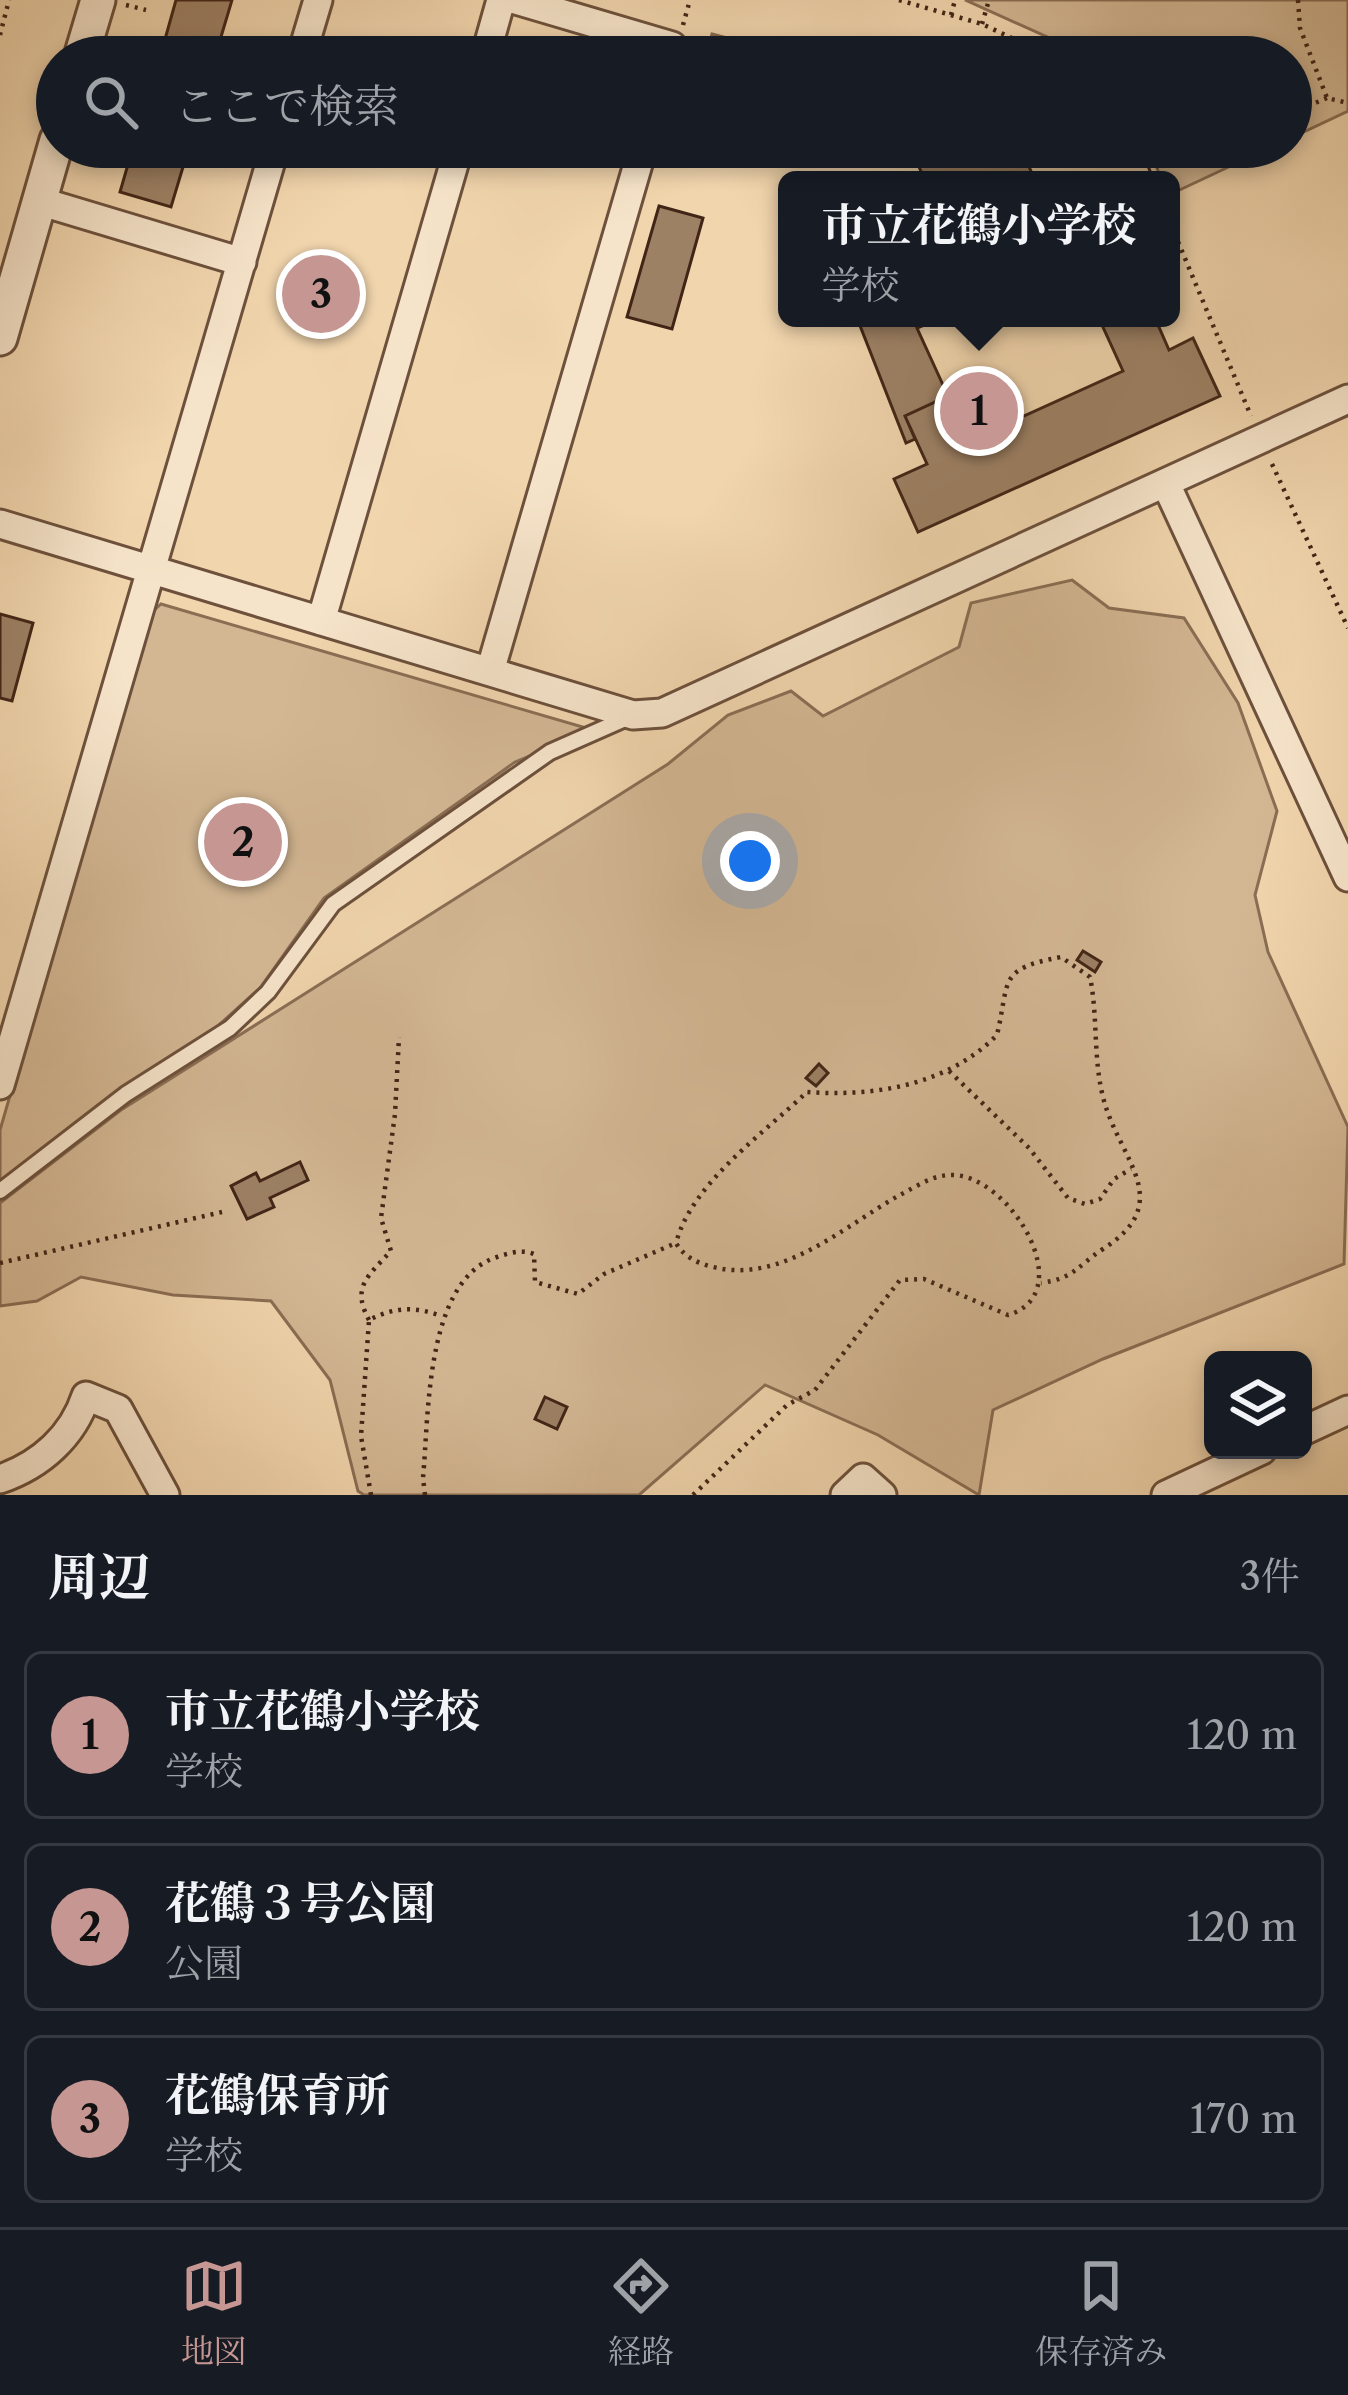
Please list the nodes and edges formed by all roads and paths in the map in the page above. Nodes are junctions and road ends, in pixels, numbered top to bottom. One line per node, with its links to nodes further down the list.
1 (9, 0): 12 (path)
2 (98, 0): 13 (street)
3 (318, 0): 14 (street)
4 (501, 0): 15 (street)
5 (516, 0): 16 (street)
6 (899, 0): 10 (path)
7 (955, 0): 10 (path)
8 (989, 0): 11 (path)
9 (1298, 0): 18 (path)
10 (951, 15): 11 (path)
11 (982, 24): 17 (path)
12 (0, 35)
13 (87, 36)
14 (307, 36)
15 (491, 36)
16 (638, 36)
17 (1007, 36)
18 (1303, 36)
19 (1312, 59): 20 (path)
20 (1327, 98): 21 (path); 22 (path)
21 (1348, 103)
22 (1312, 104)
23 (49, 168): 29 (street)
24 (269, 168): 31 (street)
25 (453, 168): 38 (street)
26 (637, 168): 40 (street)
27 (1153, 168): 28 (path)
28 (1148, 170)
29 (39, 201): 31 (street); 32 (street)
30 (1180, 246): 34 (path)
31 (242, 262): 37 (street)
32 (0, 338)
33 (1348, 399): 34 (street)
34 (1261, 440): 35 (street); 39 (path)
35 (1166, 484): 41 (street); 42 (street)
36 (0, 524): 37 (street)
37 (151, 569): 38 (street); 45 (street)
38 (321, 621): 40 (street)
39 (1348, 628)
40 (491, 668): 41 (street)
41 (634, 715): 47 (lane)
42 (1348, 877)
43 (398, 1037): 53 (path)
44 (950, 1072): 46 (path); 46 (path); 49 (path)
45 (0, 1085)
46 (1133, 1168): 51 (path)
47 (0, 1191)
48 (222, 1212): 50 (path)
49 (676, 1243): 51 (path); 52 (path)
50 (0, 1263)
51 (1041, 1283): 61 (path)
52 (443, 1316): 53 (path); 60 (path)
53 (369, 1320): 59 (path)
54 (1348, 1410): 55 (street)
55 (1312, 1427)
56 (1243, 1459): 64 (street)
57 (0, 1478): 58 (street)
58 (165, 1495)
59 (371, 1495)
60 (425, 1495)
61 (693, 1495)
62 (845, 1495): 63 (street)
63 (883, 1495)
64 (1166, 1495)

